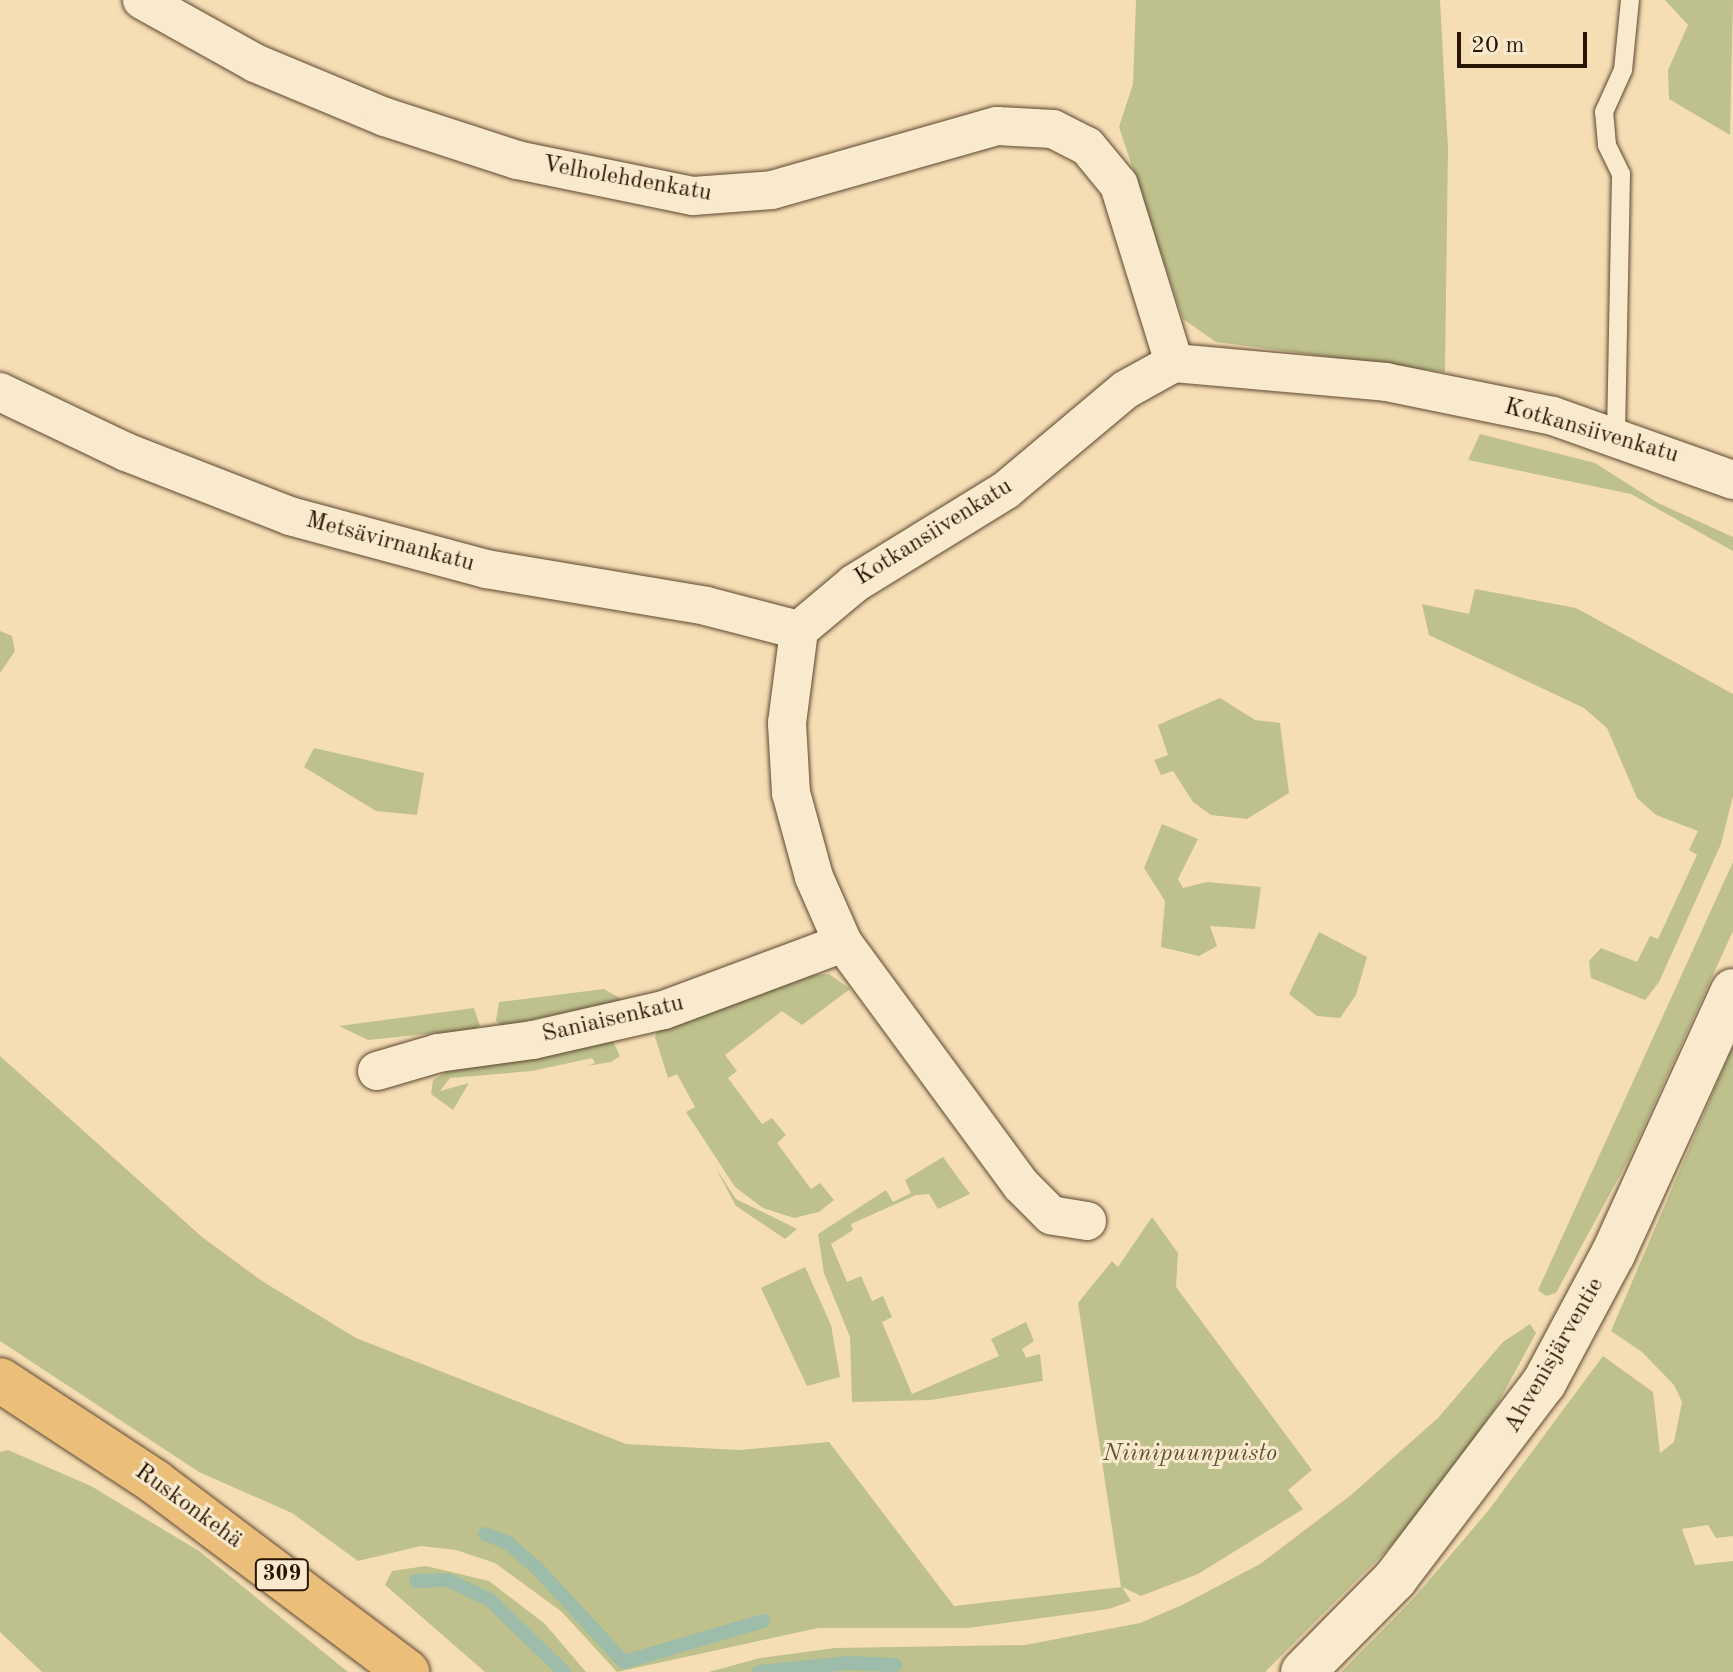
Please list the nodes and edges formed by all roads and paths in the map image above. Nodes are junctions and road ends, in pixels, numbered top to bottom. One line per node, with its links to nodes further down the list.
1 (142, 0): 3 (street, Velholehdenkatu)
2 (1630, 0): 5 (lane)
3 (1174, 363): 5 (street, Kotkansiivenkatu); 7 (street, Kotkansiivenkatu)
4 (0, 392): 7 (street, Metsävirnankatu)
5 (1616, 435): 6 (street, Kotkansiivenkatu)
6 (1733, 480)
7 (799, 630): 8 (street)
8 (843, 943): 10 (street, Saniaisenkatu); 11 (street)
9 (1733, 991): 14 (main road, Ahvenisjärventie)
10 (377, 1071)
11 (1087, 1221)
12 (0, 1380): 13 (main road, Ruskonkehä / 309)
13 (407, 1672)
14 (1303, 1672)

